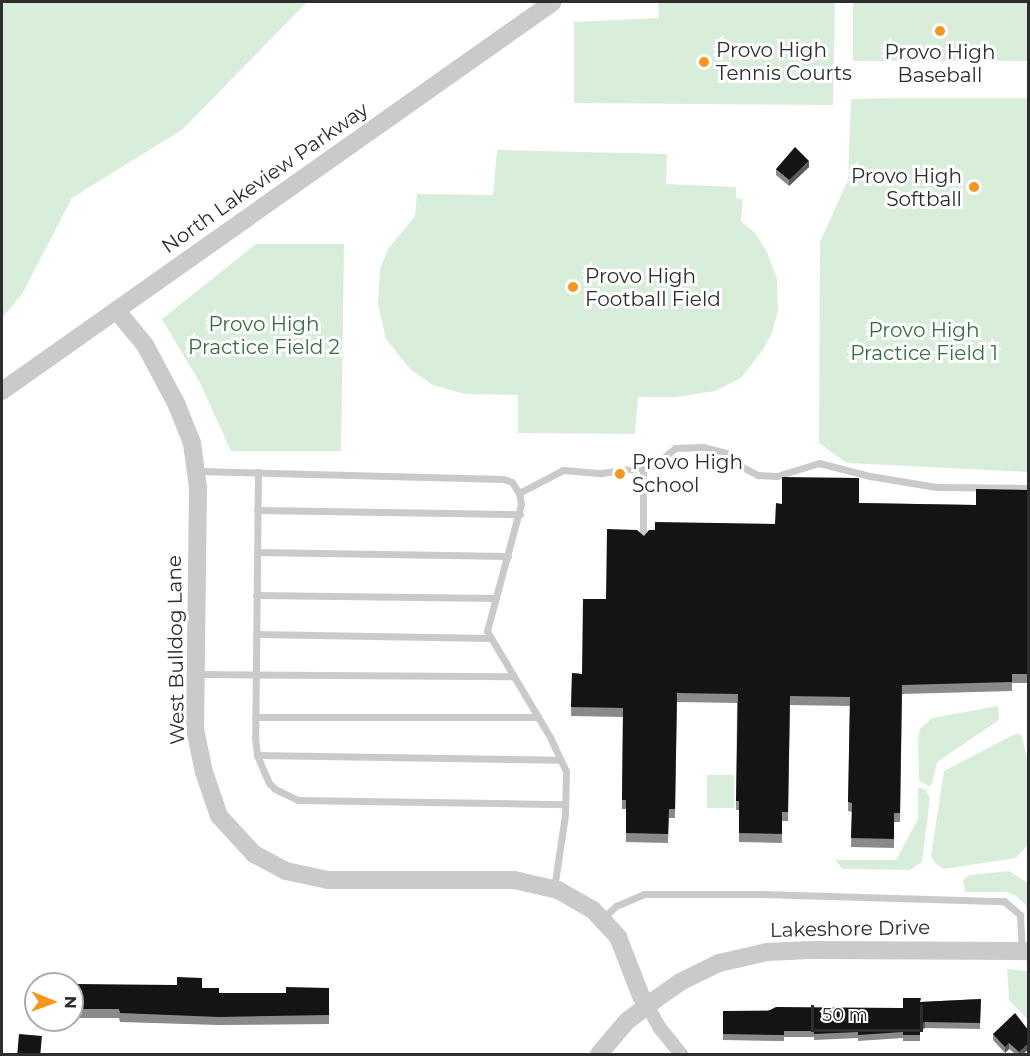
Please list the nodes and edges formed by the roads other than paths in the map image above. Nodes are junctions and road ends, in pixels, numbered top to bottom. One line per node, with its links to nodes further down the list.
1 (553, 2): 2 (street, North Lakeview Parkway)
2 (117, 311): 3 (street, North Lakeview Parkway); 5 (street, West Bulldog Lane)
3 (2, 391)
4 (643, 467): 7 (lane); 8 (lane); 11 (lane)
5 (195, 471): 6 (lane); 18 (street, West Bulldog Lane)
6 (258, 472): 8 (lane); 9 (lane)
7 (1029, 488)
8 (519, 493): 10 (lane)
9 (257, 510): 10 (lane); 12 (lane)
10 (519, 514): 13 (lane)
11 (643, 539)
12 (256, 552): 13 (lane); 14 (lane)
13 (508, 556): 15 (lane)
14 (256, 595): 15 (lane); 16 (lane)
15 (496, 598): 17 (lane)
16 (256, 634): 17 (lane); 19 (lane)
17 (489, 638): 20 (lane)
18 (196, 674): 19 (lane); 26 (street, West Bulldog Lane)
19 (255, 675): 20 (lane); 21 (lane)
20 (512, 676): 22 (lane)
21 (255, 717): 22 (lane); 23 (lane)
22 (538, 717): 24 (lane)
23 (257, 755): 24 (lane); 25 (lane)
24 (560, 759): 25 (lane)
25 (566, 804): 26 (lane)
26 (554, 889): 27 (street, West Bulldog Lane)
27 (602, 919): 28 (lane); 29 (street, West Bulldog Lane)
28 (1026, 951): 29 (street, Lakeshore Drive)
29 (647, 1005): 30 (street, Lakeshore Drive); 31 (street)
30 (599, 1054)
31 (681, 1054)

